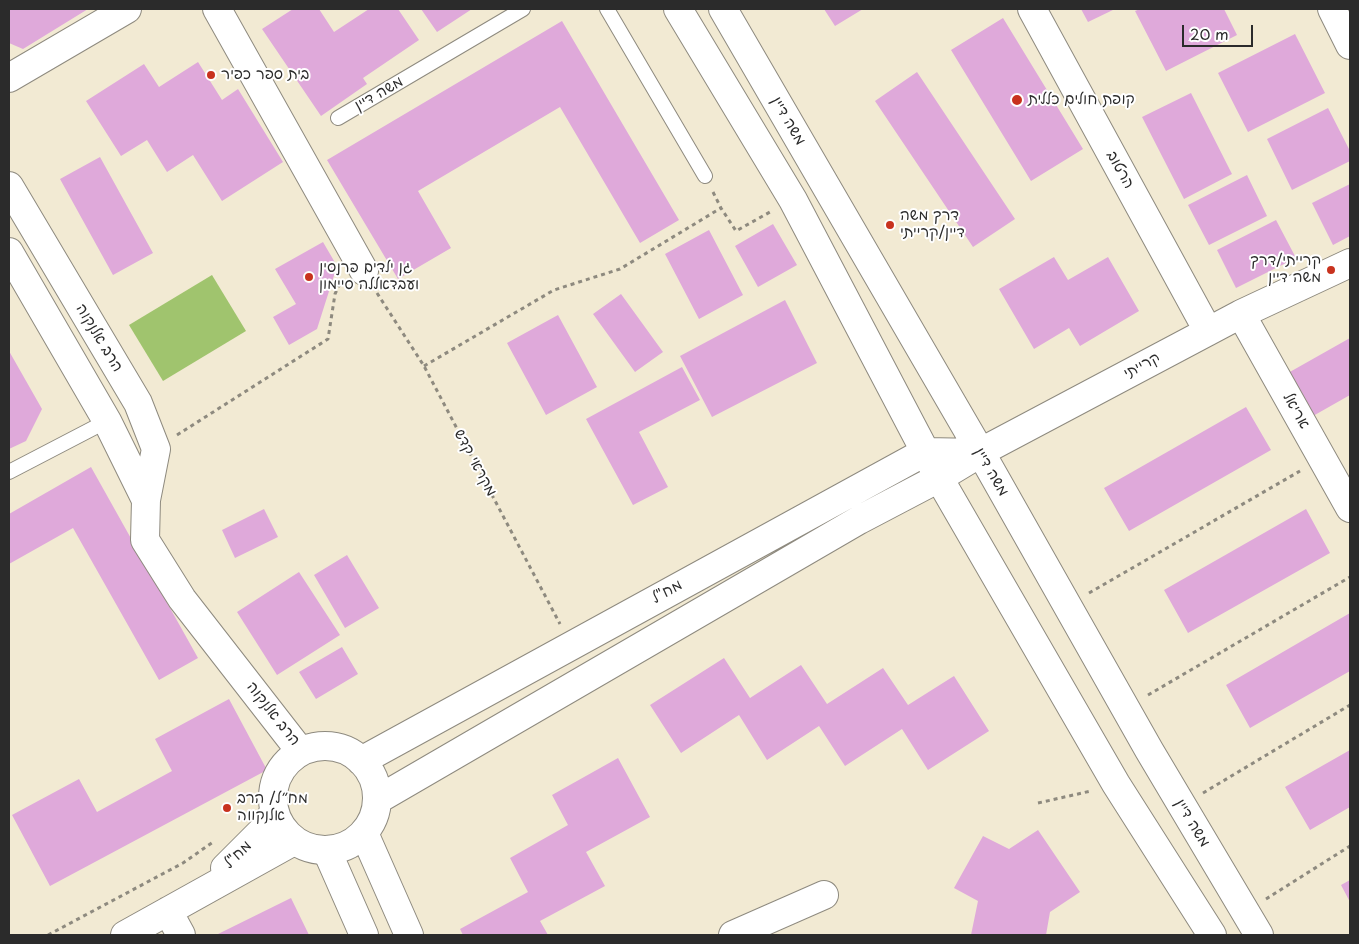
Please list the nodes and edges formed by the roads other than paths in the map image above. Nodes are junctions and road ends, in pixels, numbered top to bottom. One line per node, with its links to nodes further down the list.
1 (127, 9): 8 (street)
2 (217, 9): 14 (street)
3 (523, 9): 9 (lane, משה דיין)
4 (606, 9): 10 (lane)
5 (678, 9): 18 (street)
6 (723, 9): 19 (street, משה דיין)
7 (1032, 9): 16 (street, הרטוב)
8 (9, 78)
9 (338, 118)
10 (705, 176)
11 (9, 186): 22 (street, הרב אלנקוה)
12 (9, 252): 17 (street, הרב אלנקוה)
13 (1350, 263): 15 (street, קרייתי)
14 (368, 278)
15 (1241, 314): 16 (street, קרייתי); 23 (street, אריאל)
16 (1208, 331): 19 (street, קרייתי)
17 (107, 420): 20 (lane); 22 (street, הרב אלנקוה)
18 (925, 452): 19 (street, מח"ל); 21 (street); 25 (street, מח"ל)
19 (981, 453): 21 (street, קרייתי); 40 (street, משה דיין)
20 (9, 472)
21 (939, 478): 26 (street); 39 (street)
22 (146, 500): 24 (street, הרב אלנקוה)
23 (1350, 508)
24 (298, 747): 25 (street); 27 (street)
25 (366, 758): 26 (street)
26 (377, 800): 28 (street)
27 (271, 817): 29 (street); 31 (street, מח"ל)
28 (364, 834): 30 (street); 37 (street)
29 (294, 841): 30 (street); 31 (street, מח"ל)
30 (328, 851): 36 (street)
31 (198, 893): 33 (street, מח"ל)
32 (824, 895): 38 (street)
33 (168, 911): 34 (street, מח"ל); 35 (street)
34 (124, 935)
35 (181, 935)
36 (364, 935)
37 (409, 935)
38 (733, 935)
39 (1212, 935)
40 (1259, 935)

